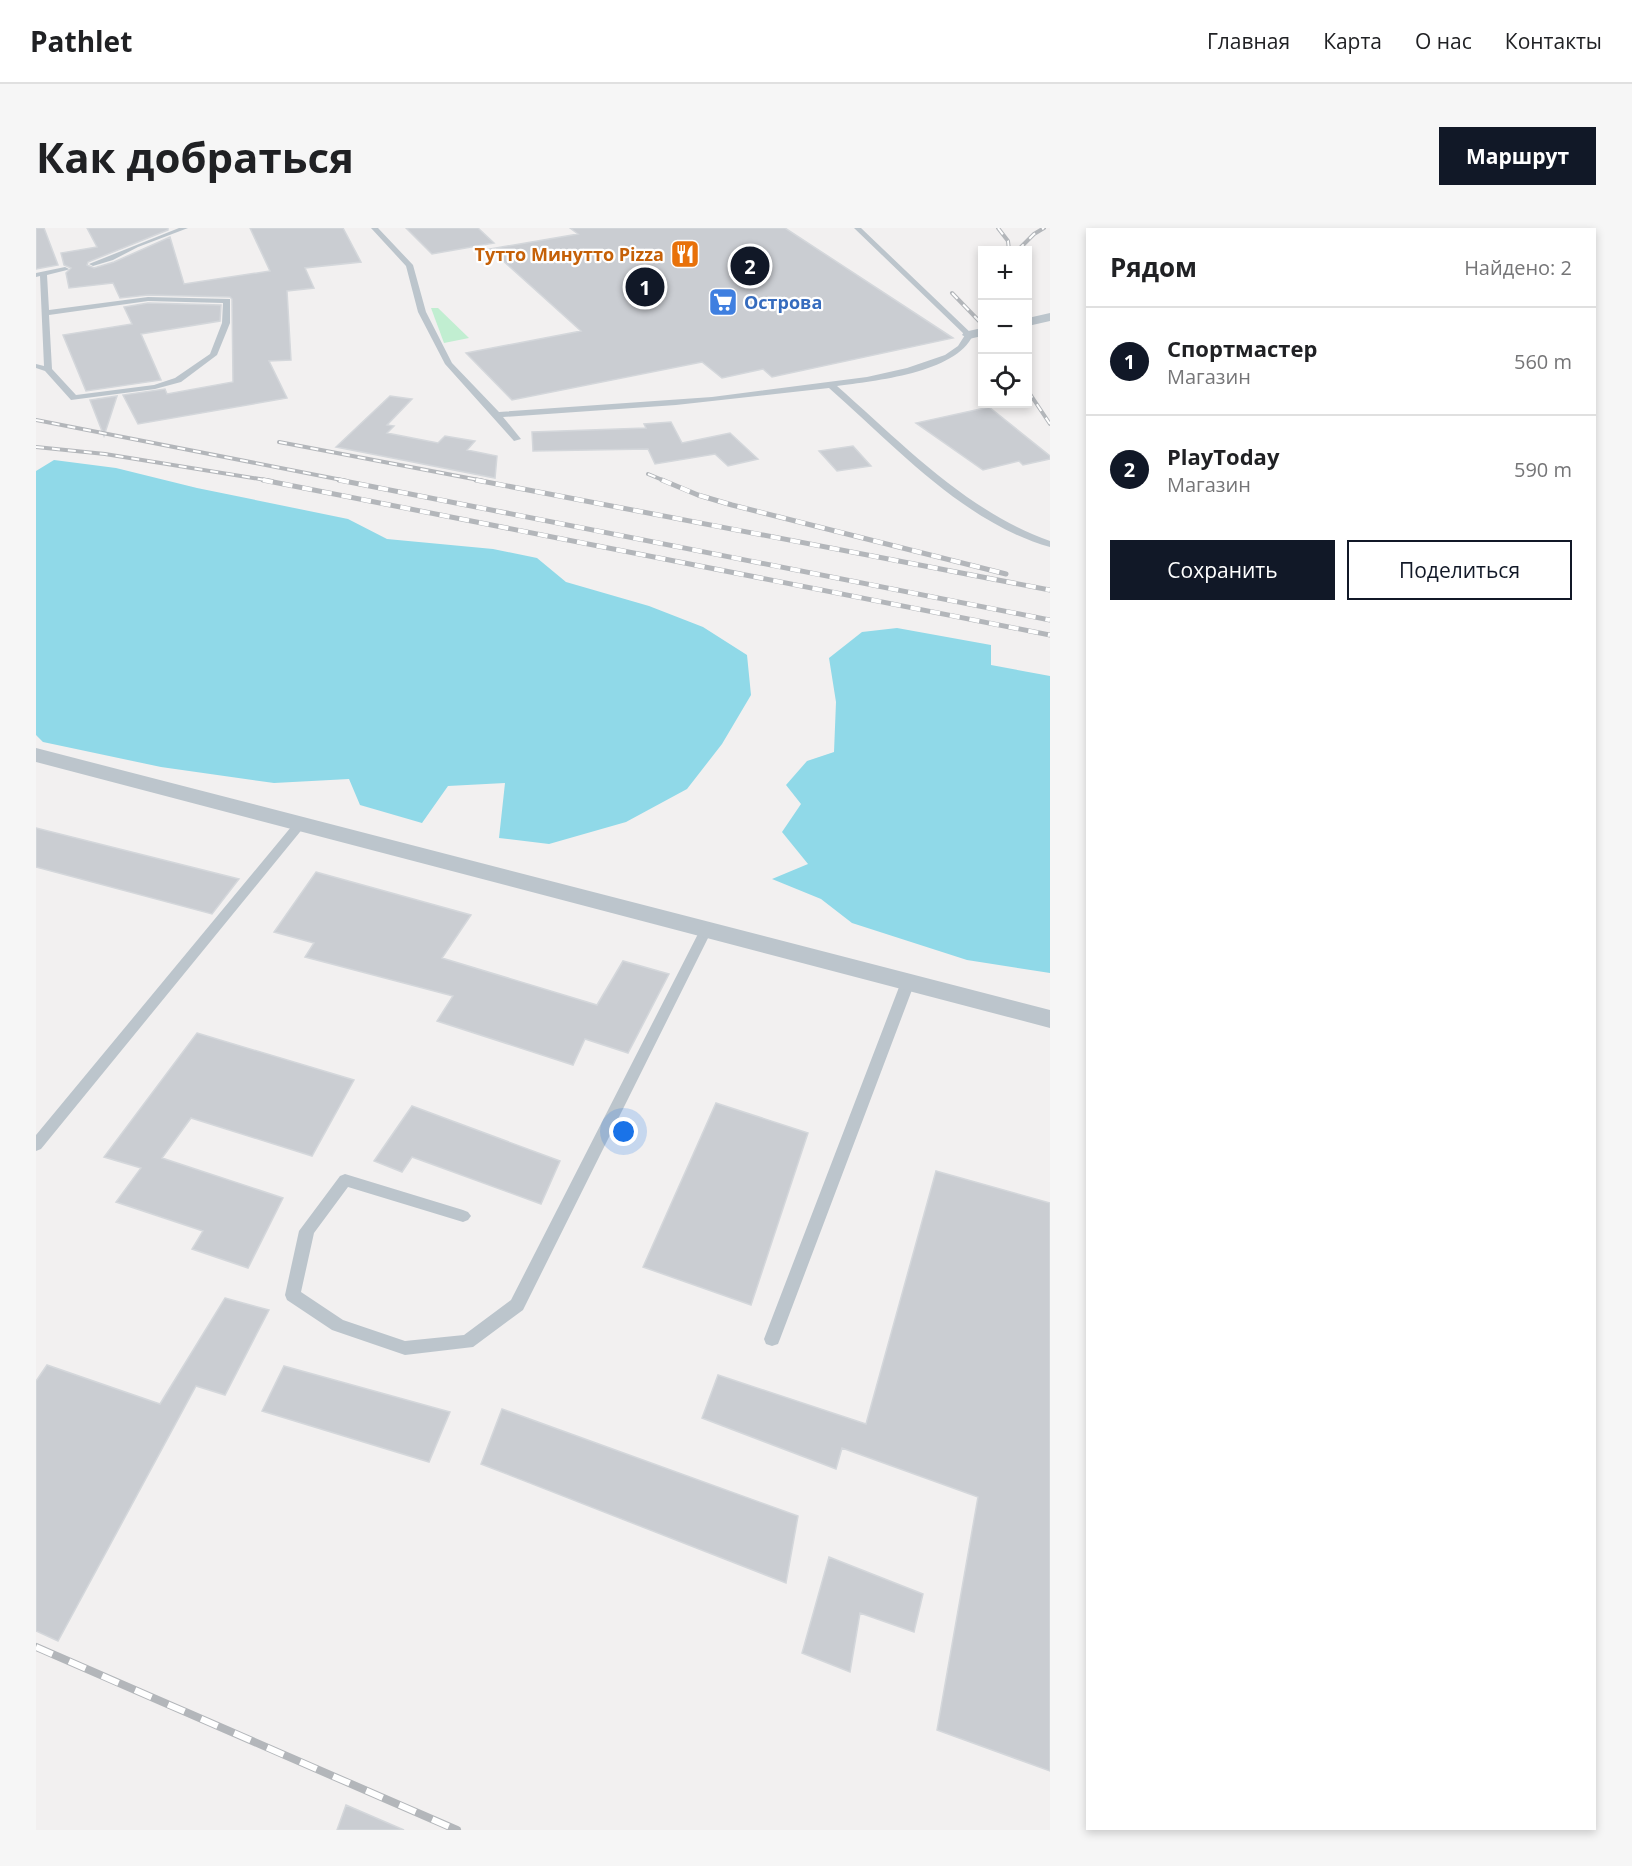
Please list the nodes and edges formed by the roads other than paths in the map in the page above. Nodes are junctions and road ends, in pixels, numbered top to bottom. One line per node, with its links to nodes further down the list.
1 (184, 228): 4 (lane)
2 (374, 228): 14 (lane)
3 (857, 228): 10 (lane)
4 (93, 264)
5 (65, 269): 6 (lane)
6 (40, 274): 7 (lane)
7 (44, 313): 12 (lane); 12 (lane)
8 (1050, 317): 9 (street)
9 (1032, 321)
10 (976, 333): 13 (lane)
11 (36, 366): 12 (lane)
12 (48, 369)
13 (831, 386): 14 (lane); 16 (lane)
14 (497, 414): 15 (lane)
15 (516, 439)
16 (1050, 544)
17 (36, 755): 18 (street)
18 (300, 824): 19 (street); 22 (lane)
19 (706, 930): 20 (street); 23 (lane)
20 (908, 982): 21 (street); 24 (lane)
21 (1050, 1019)
22 (36, 1145)
23 (463, 1216)
24 (772, 1339)

